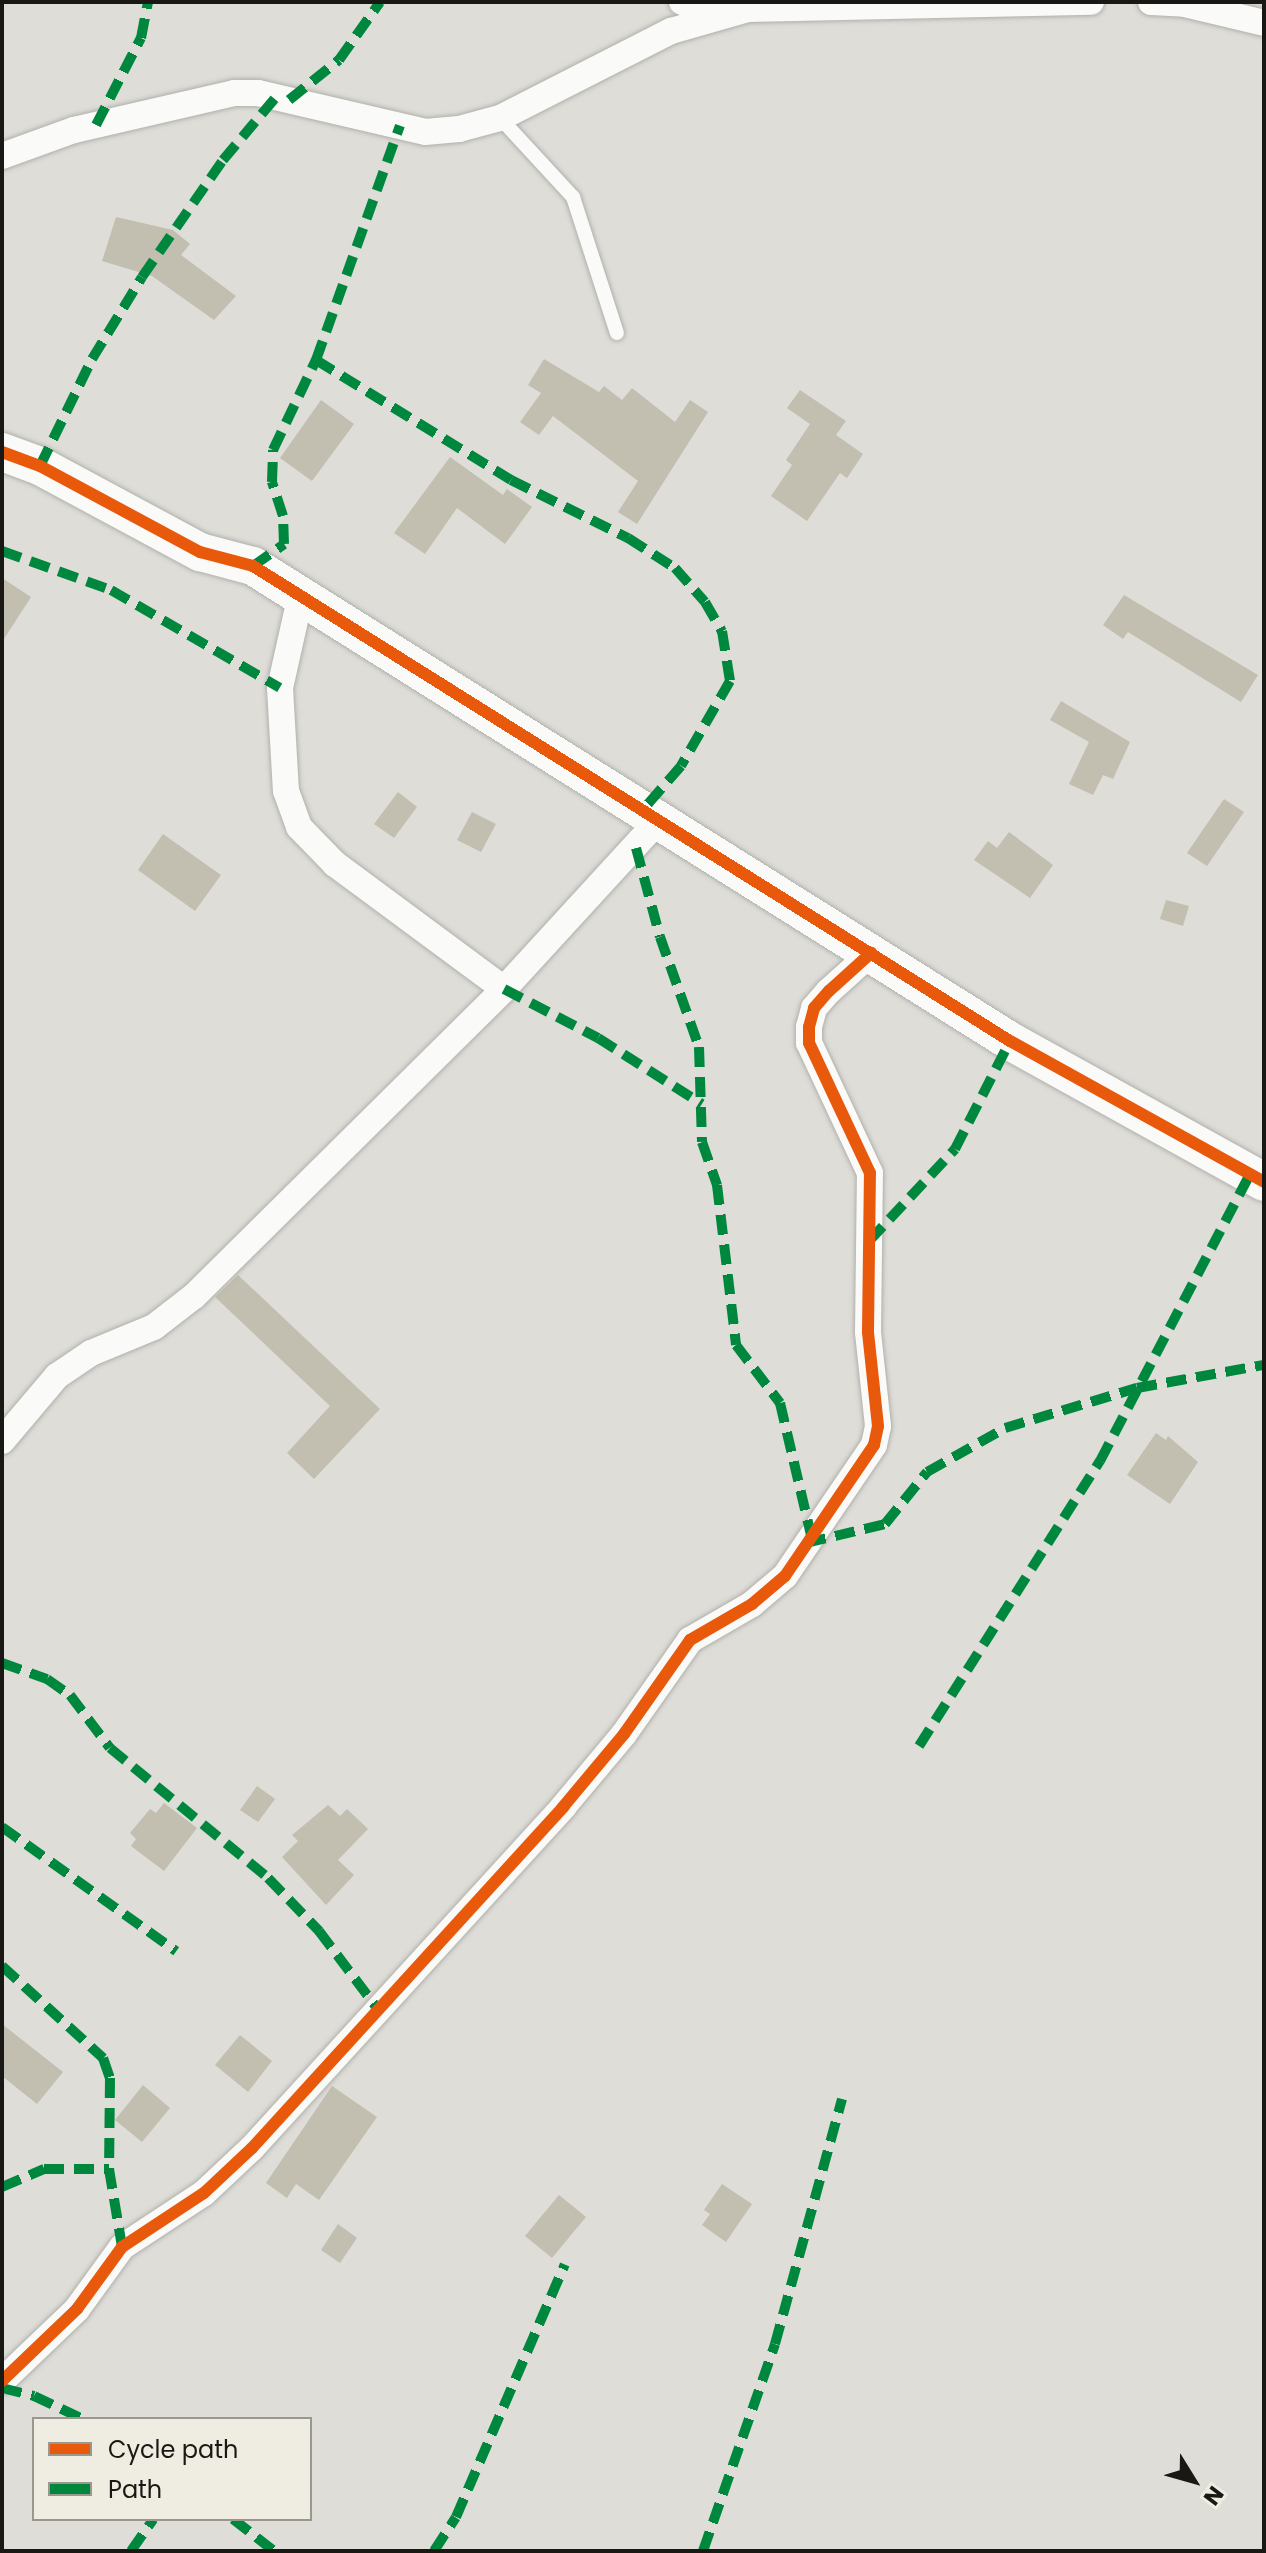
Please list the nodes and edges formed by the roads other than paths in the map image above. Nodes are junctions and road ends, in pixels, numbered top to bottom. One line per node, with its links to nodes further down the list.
1 (682, 2): 4 (street)
2 (1091, 2): 4 (street)
3 (1151, 2): 5 (street)
4 (717, 15): 6 (street)
5 (1264, 23)
6 (500, 118): 7 (street); 8 (lane)
7 (2, 156)
8 (617, 333)
9 (2, 452): 10 (street)
10 (301, 594): 11 (street); 13 (street)
11 (656, 823): 12 (street); 13 (street)
12 (871, 953): 14 (street); 16 (street)
13 (504, 989): 15 (street)
14 (1264, 1182)
15 (2, 1441)
16 (2, 2381)

